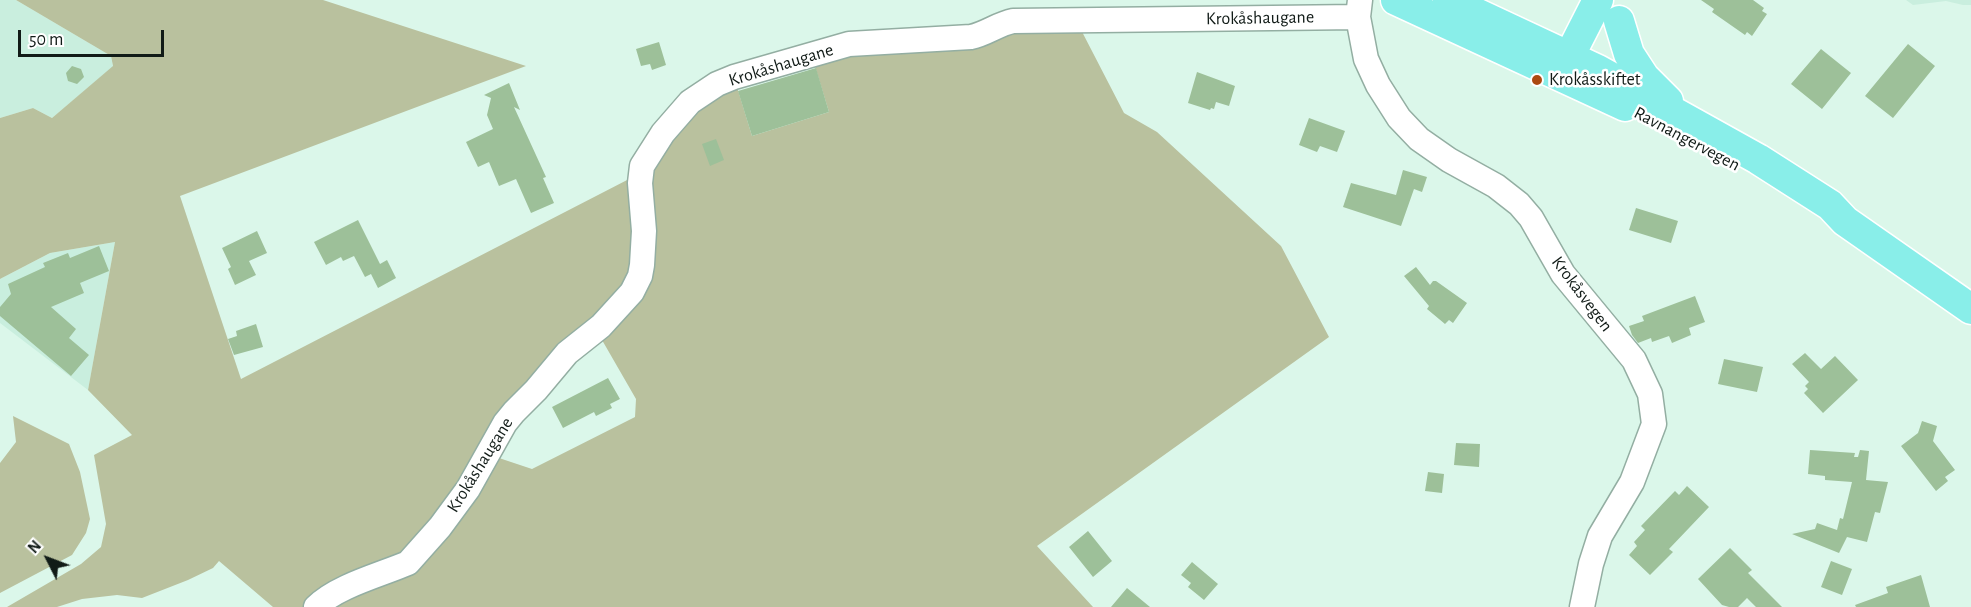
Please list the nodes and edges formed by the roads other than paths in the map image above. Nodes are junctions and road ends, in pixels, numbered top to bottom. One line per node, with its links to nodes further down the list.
1 (1396, 0): 6 (main road, Ravnangervegen)
2 (1448, 0): 6 (main road, Ravnangervegen)
3 (1598, 0): 6 (main road)
4 (1359, 7): 10 (street, Krokåshaugane); 11 (street, Krokåsvegen)
5 (1621, 10): 6 (main road); 7 (main road)
6 (1581, 69): 7 (main road, Ravnangervegen); 8 (main road, Ravnangervegen)
7 (1684, 119): 8 (main road, Ravnangervegen)
8 (1845, 221): 9 (main road, Ravnangervegen)
9 (1971, 309)
10 (316, 607)
11 (1582, 607)

